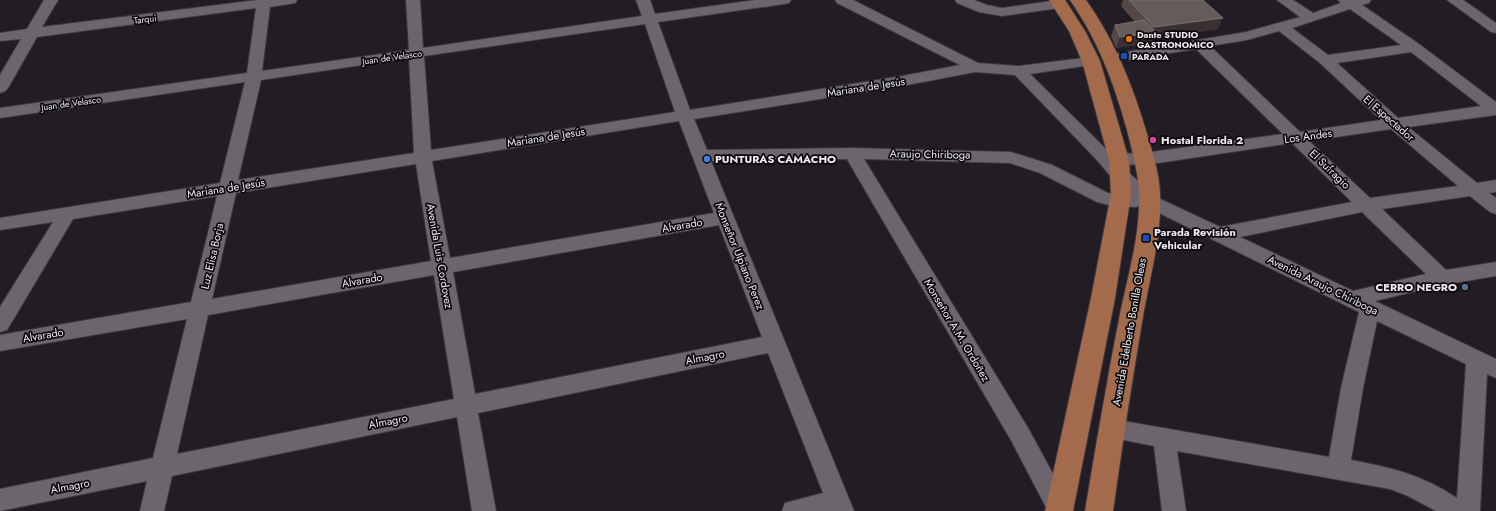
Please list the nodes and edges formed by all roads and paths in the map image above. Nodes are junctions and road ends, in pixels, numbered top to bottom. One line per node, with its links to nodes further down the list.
1 (52, 0): 17 (street)
2 (290, 0): 12 (street, Tarqui)
3 (413, 0): 21 (street, Avenida Luis Cordovez)
4 (643, 0): 14 (street, Monseñor Ulpiano Perez)
5 (784, 0): 14 (street, Juan de Velasco)
6 (842, 0): 25 (street)
7 (962, 0): 10 (street)
8 (1284, 0): 13 (street)
9 (1454, 0): 16 (street)
10 (1071, 1): 22 (main road, Avenida Edelberto Bonilla Oleas); 24 (main road)
11 (1353, 1): 13 (street); 20 (street)
12 (264, 2): 17 (street, Tarqui); 27 (street, Luz Elisa Borja)
13 (1311, 18): 15 (street)
14 (650, 19): 21 (street, Juan de Velasco); 31 (street, Monseñor Ulpiano Perez)
15 (1282, 27): 19 (street); 23 (street, El Espectador)
16 (1496, 29)
17 (32, 33): 18 (street, Tarqui); 28 (street)
18 (0, 37)
19 (1199, 44): 22 (street); 33 (street, El Sufragio)
20 (1414, 47): 23 (street); 29 (street)
21 (416, 53): 27 (street, Juan de Velasco); 36 (street, Avenida Luis Cordovez)
22 (1113, 58): 37 (main road, Avenida Edelberto Bonilla Oleas)
23 (1325, 60): 32 (street, El Espectador)
24 (1092, 61): 26 (street, Mariana de Jesús); 38 (main road)
25 (975, 67): 26 (street, Mariana de Jesús); 31 (street, Mariana de Jesús)
26 (1019, 71): 38 (street)
27 (254, 77): 30 (street, Juan de Velasco); 40 (street, Luz Elisa Borja)
28 (0, 88)
29 (1496, 109): 32 (street, Los Andes)
30 (0, 114)
31 (684, 115): 35 (street, Monseñor Ulpiano Perez); 36 (street, Mariana de Jesús)
32 (1395, 124): 33 (street, Los Andes); 41 (street, El Espectador)
33 (1297, 138): 37 (street, Los Andes); 44 (street, El Sufragio)
34 (852, 152): 35 (street, Araujo Chiriboga); 42 (street, Araujo Chiriboga); 66 (street, Monseñor A.M. Ordoñez)
35 (700, 156): 47 (street, Monseñor Ulpiano Perez)
36 (423, 157): 40 (street, Mariana de Jesús); 50 (street, Avenida Luis Cordovez)
37 (1145, 159): 38 (street, Los Andes); 43 (main road, Avenida Edelberto Bonilla Oleas)
38 (1119, 168): 42 (main road); 43 (street)
39 (1496, 186): 41 (street)
40 (228, 188): 46 (street, Mariana de Jesús); 54 (street, Luz Elisa Borja)
41 (1474, 190): 44 (street); 45 (street, El Espectador)
42 (1121, 200): 43 (street, Araujo Chiriboga); 66 (main road)
43 (1150, 201): 49 (street, Avenida Araujo Chiriboga); 60 (main road, Avenida Edelberto Bonilla Oleas)
44 (1367, 205): 49 (street); 52 (street, El Sufragio)
45 (1496, 208)
46 (67, 214): 48 (street, Mariana de Jesús); 55 (street)
47 (725, 218): 50 (street, Alvarado); 57 (street, Monseñor Ulpiano Perez)
48 (0, 224)
49 (1220, 234): 53 (street, Avenida Araujo Chiriboga)
50 (442, 267): 54 (street, Alvarado); 59 (street, Avenida Luis Cordovez)
51 (1496, 269): 52 (street)
52 (1442, 278): 53 (street)
53 (1361, 304): 58 (street, Avenida Araujo Chiriboga); 63 (street)
54 (200, 308): 56 (street, Alvarado); 62 (street, Luz Elisa Borja)
55 (0, 324)
56 (0, 343)
57 (775, 343): 59 (street, Almagro); 65 (street, Monseñor Ulpiano Perez)
58 (1487, 365): 73 (street)
59 (466, 406): 62 (street, Almagro); 68 (street, Avenida Luis Cordovez)
60 (1112, 429): 61 (street); 70 (main road, Avenida Edelberto Bonilla Oleas)
61 (1164, 438): 63 (street); 71 (street)
62 (163, 467): 64 (street, Almagro); 67 (street, Luz Elisa Borja)
63 (1338, 469): 72 (street)
64 (0, 500)
65 (840, 506): 69 (street)
66 (1059, 510)
67 (152, 511)
68 (484, 511)
69 (794, 511)
70 (1100, 511)
71 (1174, 511)
72 (1456, 511)
73 (1468, 511)

